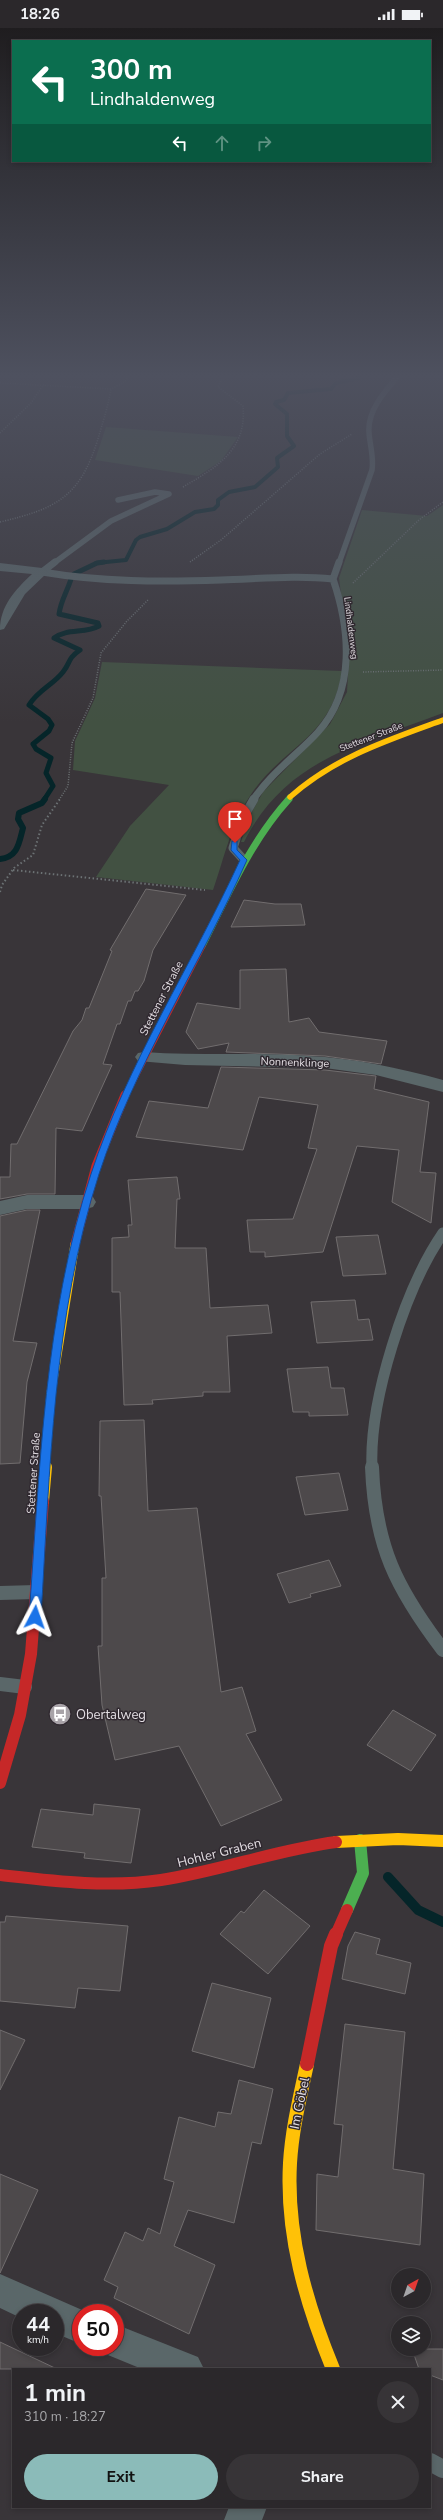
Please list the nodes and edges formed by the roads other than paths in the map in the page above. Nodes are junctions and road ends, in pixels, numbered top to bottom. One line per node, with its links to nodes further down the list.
1 (365, 490): 5 (lane)
2 (118, 500): 4 (lane)
3 (0, 567): 4 (street)
4 (42, 572): 5 (lane); 6 (street)
5 (333, 579): 8 (lane, Lindhaldenweg)
6 (0, 626)
7 (443, 720): 8 (main road, Stettener Straße)
8 (244, 860): 9 (main road, Stettener Straße)
9 (144, 1057): 10 (street, Nonnenklinge); 11 (main road, Stettener Straße)
10 (443, 1086)
11 (86, 1202): 12 (street); 14 (main road, Stettener Straße)
12 (0, 1208)
13 (443, 1233): 16 (lane)
14 (37, 1592): 15 (lane); 18 (main road, Stettener Straße)
15 (0, 1593)
16 (443, 1650)
17 (0, 1684): 18 (lane)
18 (26, 1687): 19 (main road, Stettener Straße)
19 (0, 1783)
20 (360, 1840): 21 (main road, Hohler Graben); 22 (main road, Hohler Graben); 27 (main road, Im Göbel)
21 (443, 1841)
22 (0, 1875)
23 (0, 2291): 24 (street)
24 (29, 2304)
25 (124, 2345): 26 (street)
26 (183, 2368)
27 (333, 2368)
28 (431, 2463): 29 (lane)
29 (443, 2470)
30 (248, 2508): 31 (street)
31 (242, 2520)

